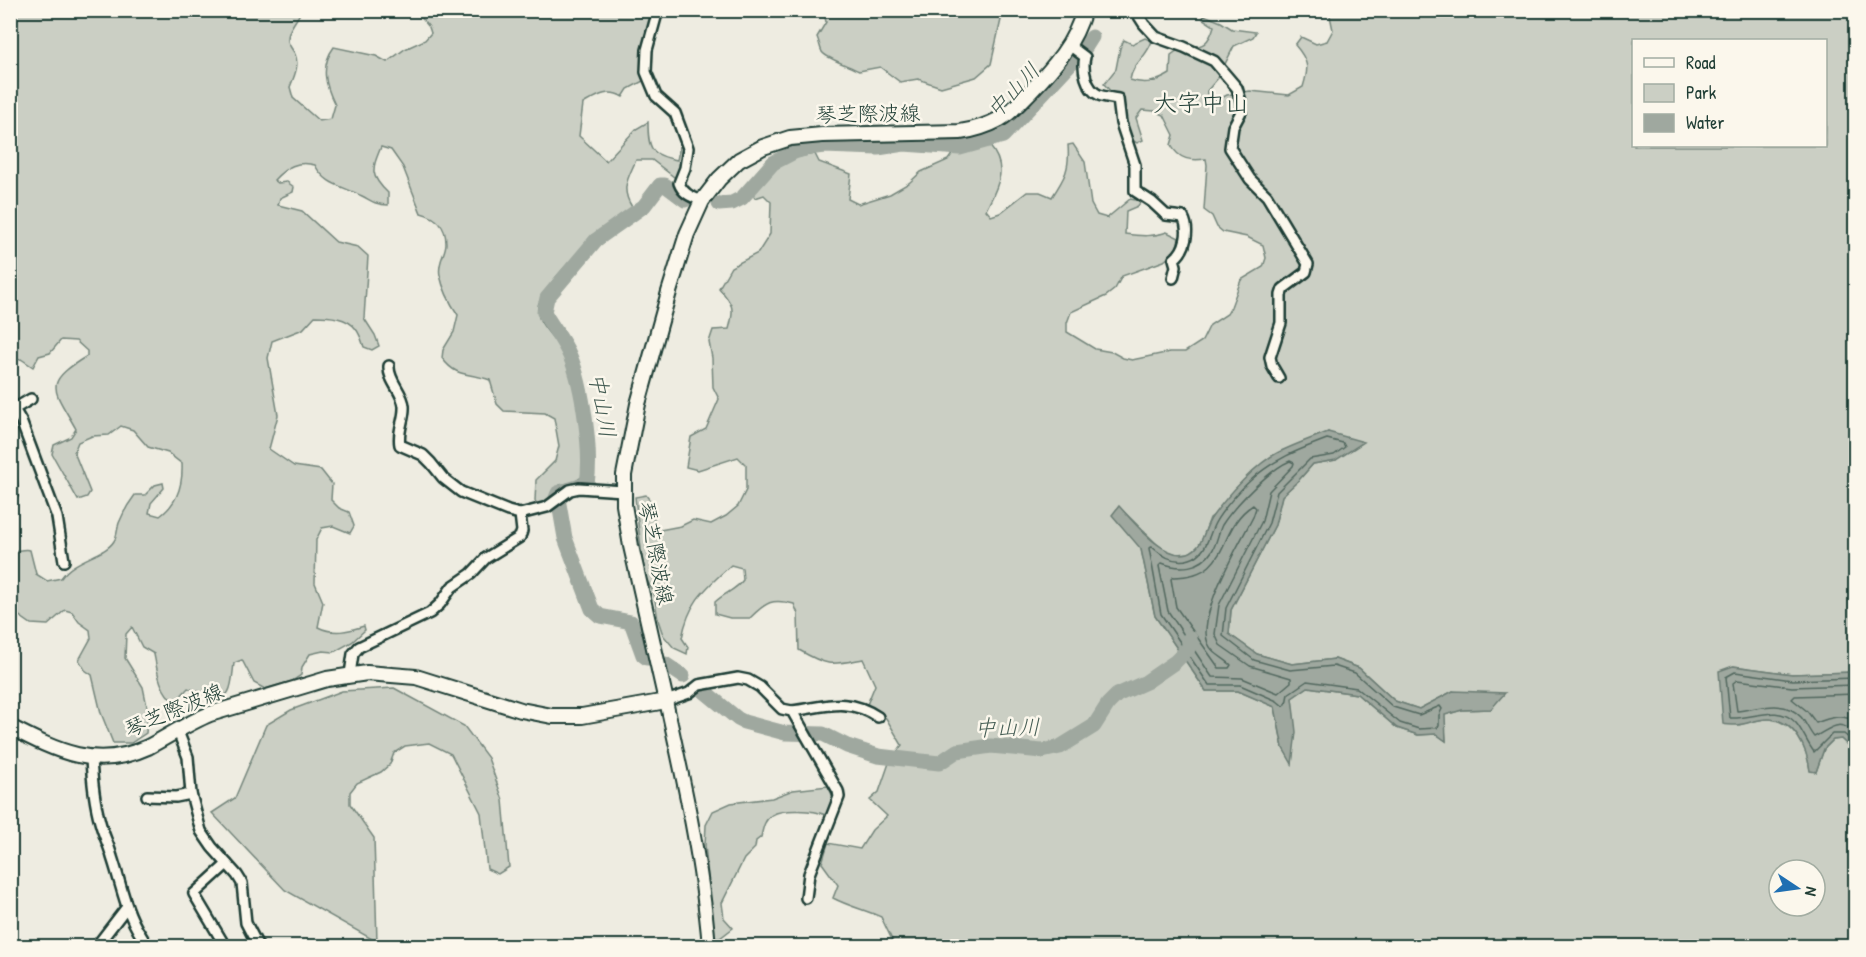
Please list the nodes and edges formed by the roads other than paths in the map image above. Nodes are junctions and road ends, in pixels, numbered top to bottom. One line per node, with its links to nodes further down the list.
1 (658, 10): 5 (street)
2 (1084, 10): 4 (main road, 琴芝際波線)
3 (1136, 10): 8 (street)
4 (1069, 45): 5 (main road, 琴芝際波線); 6 (street)
5 (702, 201): 12 (main road, 琴芝際波線)
6 (1173, 278)
7 (389, 366): 14 (street)
8 (1278, 378)
9 (31, 399): 10 (street)
10 (12, 410): 15 (street)
11 (10, 466): 13 (street)
12 (623, 491): 14 (street); 17 (main road, 琴芝際波線)
13 (12, 495)
14 (520, 514): 16 (street)
15 (64, 561)
16 (350, 675): 17 (main road, 琴芝際波線); 21 (main road, 琴芝際波線)
17 (666, 700): 18 (street); 32 (street)
18 (792, 711): 19 (street); 26 (street)
19 (878, 717)
20 (10, 727): 22 (main road, 琴芝際波線)
21 (177, 729): 22 (main road, 琴芝際波線); 23 (street)
22 (92, 758): 27 (street)
23 (190, 794): 24 (street); 25 (street)
24 (147, 796)
25 (227, 864): 30 (street); 31 (street)
26 (806, 898)
27 (126, 908): 28 (street); 29 (street)
28 (102, 946)
29 (148, 946)
30 (225, 946)
31 (258, 946)
32 (709, 946)

